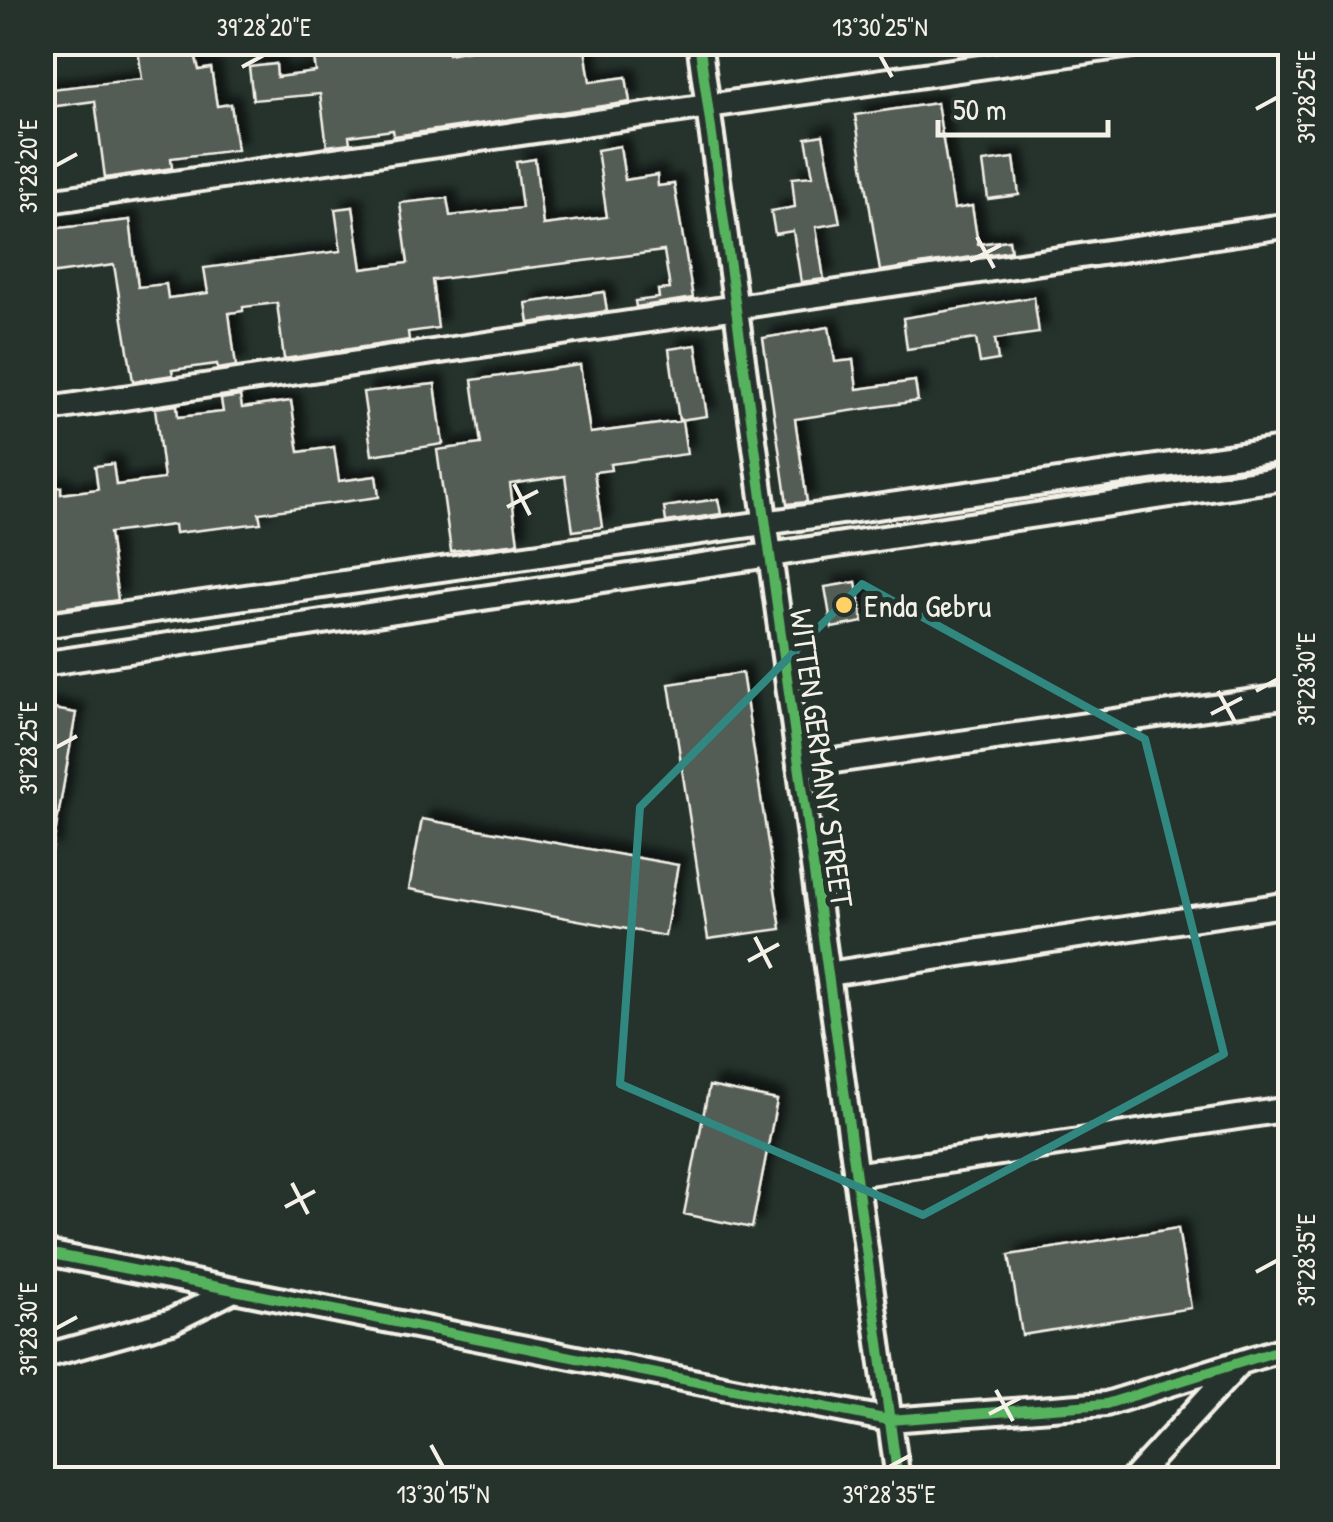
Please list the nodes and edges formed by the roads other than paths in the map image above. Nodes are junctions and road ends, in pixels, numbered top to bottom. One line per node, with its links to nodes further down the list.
1 (699, 42): 3 (street, WITTEN GERMANY STREET)
2 (1152, 42): 3 (street)
3 (710, 108): 4 (street); 6 (street, WITTEN GERMANY STREET)
4 (42, 202)
5 (1290, 225): 6 (street)
6 (736, 310): 7 (street); 10 (street, WITTEN GERMANY STREET)
7 (42, 410)
8 (1290, 448): 10 (street)
9 (1290, 477): 11 (street)
10 (766, 522): 11 (street, WITTEN GERMANY STREET); 12 (street)
11 (768, 555): 14 (street); 17 (street, WITTEN GERMANY STREET)
12 (251, 596): 13 (street); 14 (street)
13 (42, 626)
14 (253, 632): 15 (street)
15 (42, 664)
16 (1290, 696): 17 (street)
17 (799, 766): 19 (street, WITTEN GERMANY STREET)
18 (1290, 904): 19 (street)
19 (828, 974): 21 (street, WITTEN GERMANY STREET)
20 (1290, 1109): 21 (street)
21 (854, 1175): 27 (street, WITTEN GERMANY STREET)
22 (42, 1252): 23 (street)
23 (234, 1290): 25 (street); 27 (street)
24 (1290, 1347): 26 (street)
25 (42, 1357)
26 (1239, 1364): 27 (street); 29 (street)
27 (889, 1420): 28 (street, WITTEN GERMANY STREET)
28 (898, 1480)
29 (1132, 1480)

